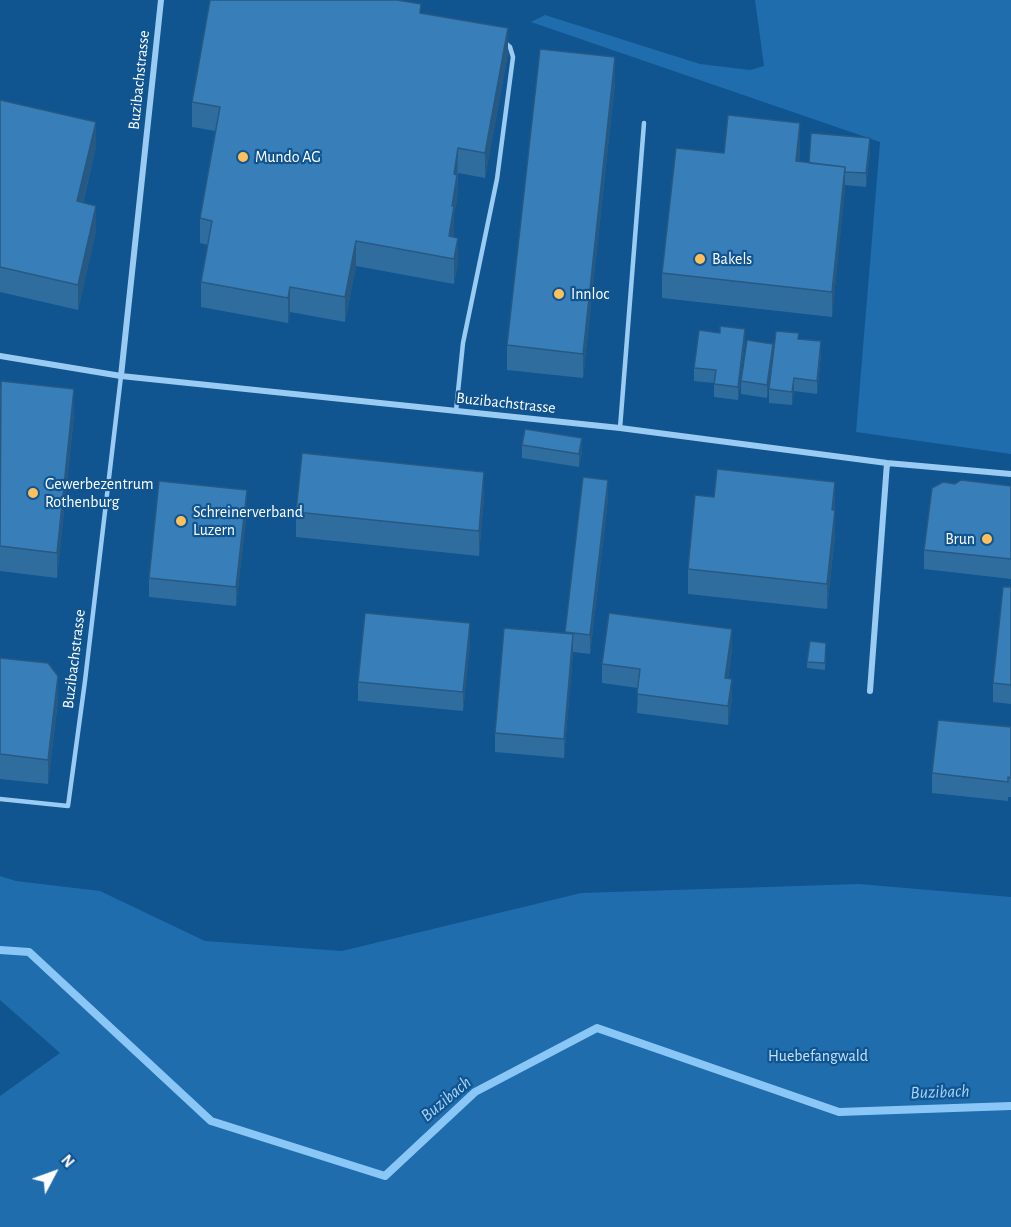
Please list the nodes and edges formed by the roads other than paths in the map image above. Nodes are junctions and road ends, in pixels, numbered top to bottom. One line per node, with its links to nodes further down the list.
1 (161, 0): 5 (street, Buzibachstrasse)
2 (501, 39): 6 (lane)
3 (644, 123): 7 (lane)
4 (0, 357): 5 (street, Buzibachstrasse)
5 (121, 376): 6 (street, Buzibachstrasse); 11 (lane, Buzibachstrasse)
6 (456, 411): 7 (street, Buzibachstrasse)
7 (620, 428): 8 (street, Buzibachstrasse)
8 (887, 463): 9 (street, Buzibachstrasse); 10 (street)
9 (1011, 474)
10 (870, 691)
11 (0, 799)

